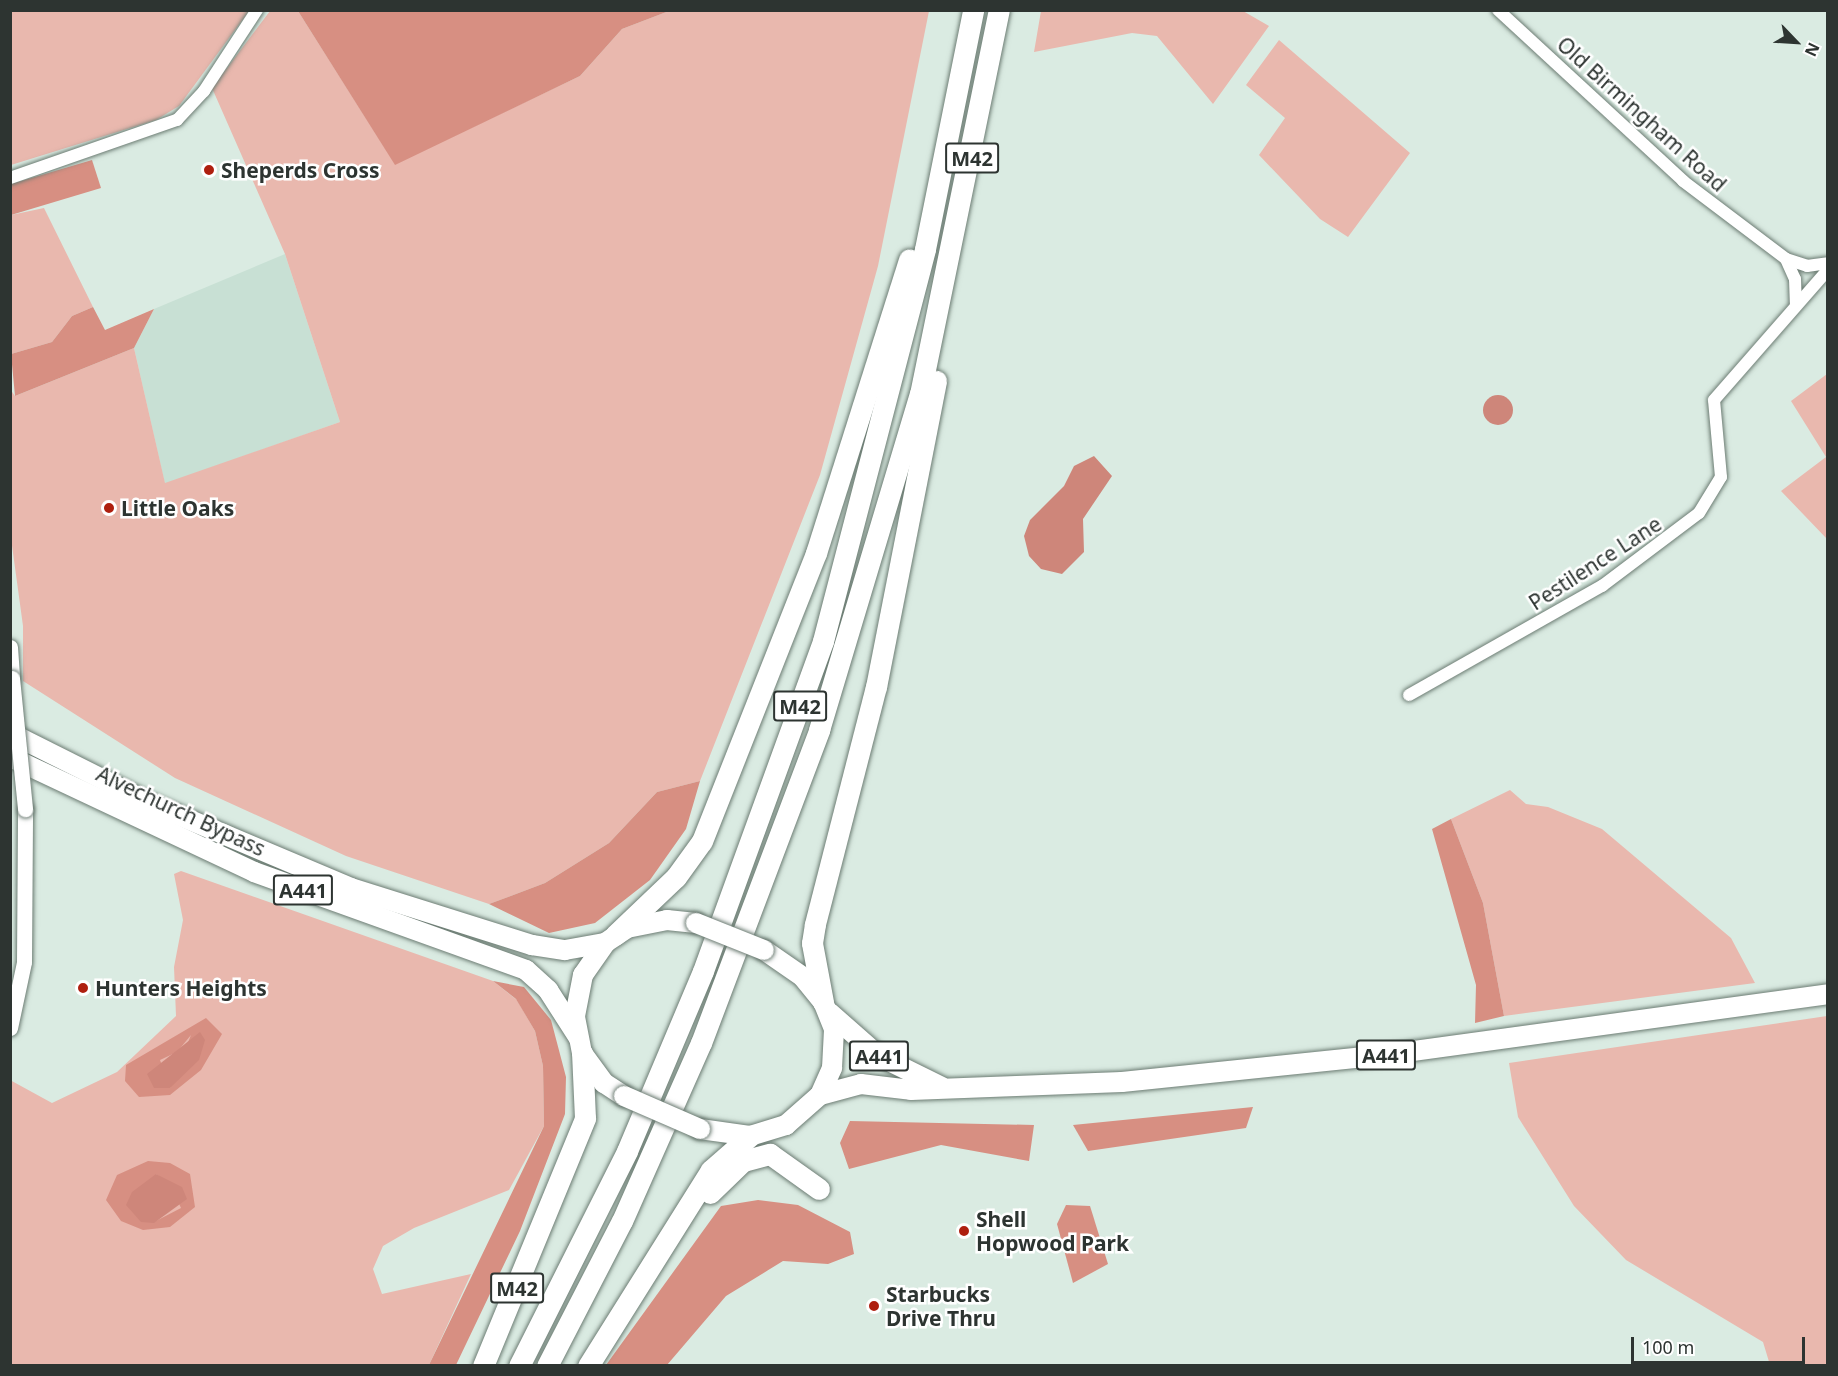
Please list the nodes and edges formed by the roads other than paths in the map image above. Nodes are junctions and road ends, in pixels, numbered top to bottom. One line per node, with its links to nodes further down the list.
1 (257, 10): 6 (street)
2 (973, 10): 5 (highway, M42)
3 (999, 10): 10 (highway, M42)
4 (1498, 10): 7 (street, Old Birmingham Road)
5 (946, 154): 16 (highway, M42); 27 (highway, M42)
6 (10, 178)
7 (1786, 259): 8 (street, Old Birmingham Road); 11 (street)
8 (1827, 263)
9 (1827, 270): 11 (street, Pestilence Lane)
10 (942, 304): 18 (highway, M42); 28 (highway, M42)
11 (1796, 304): 13 (street, Pestilence Lane)
12 (10, 647): 19 (street, bridge)
13 (1409, 695)
14 (10, 732): 16 (highway, Alvechurch Bypass / A441)
15 (10, 757): 20 (highway, Alvechurch Bypass / A441)
16 (610, 939): 18 (highway, Alvechurch Bypass, bridge); 20 (highway)
17 (1827, 993): 21 (highway, A441)
18 (824, 1006): 21 (highway, A441); 22 (highway)
19 (10, 1028)
20 (580, 1045): 23 (highway, Alvechurch Bypass, bridge); 26 (highway, M42)
21 (942, 1087): 22 (highway, A441)
22 (819, 1095): 23 (highway)
23 (750, 1136): 25 (highway)
24 (819, 1188): 25 (highway)
25 (655, 1264): 29 (highway)
26 (483, 1365)
27 (519, 1365)
28 (547, 1365)
29 (588, 1365)

